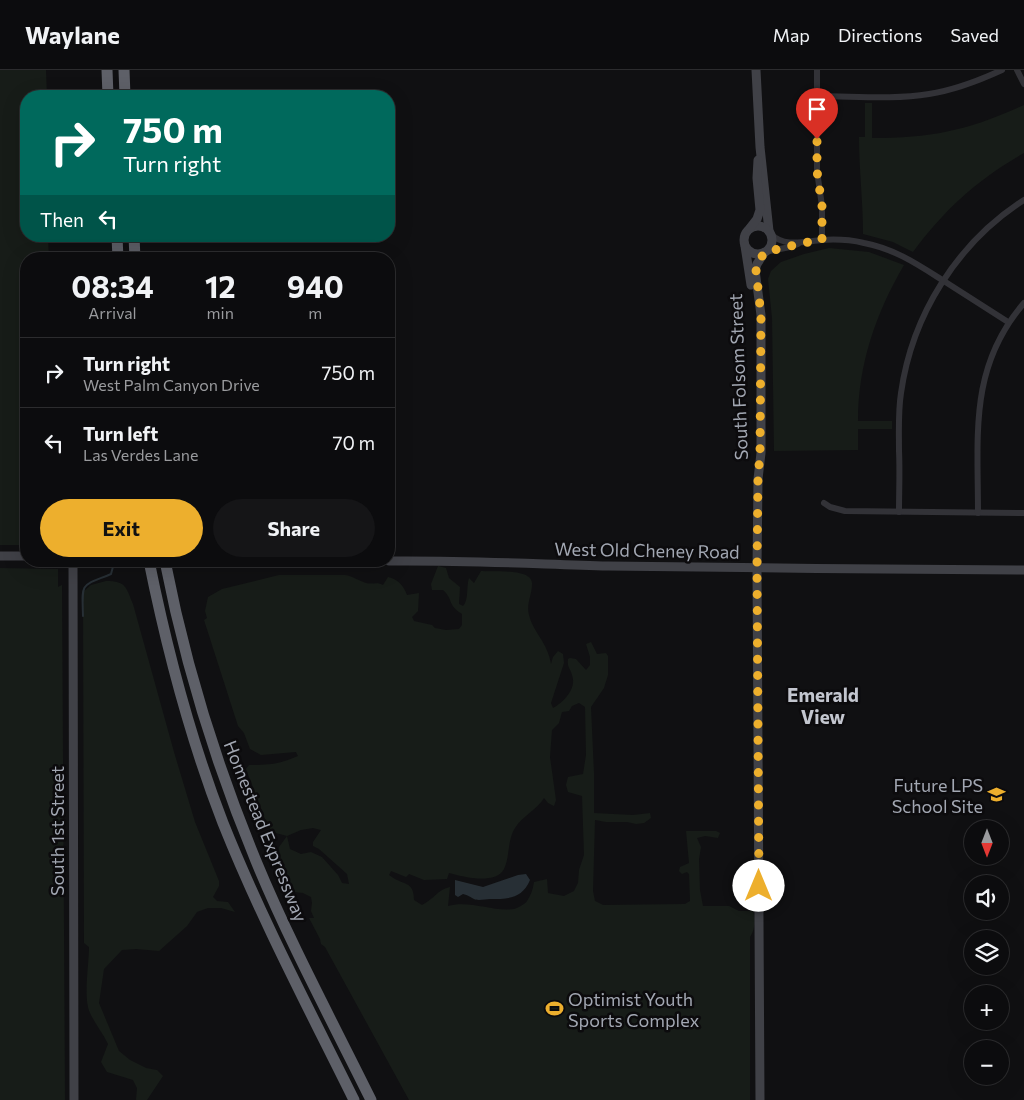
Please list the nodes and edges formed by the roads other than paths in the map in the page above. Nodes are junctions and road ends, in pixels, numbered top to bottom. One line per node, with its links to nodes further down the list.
1 (107, 70): 8 (highway)
2 (124, 70): 9 (highway)
3 (756, 70): 11 (street)
4 (817, 70): 10 (street)
5 (1002, 70): 10 (street)
6 (1017, 70): 7 (street)
7 (1024, 84)
8 (108, 90)
9 (125, 90)
10 (817, 96): 15 (street)
11 (760, 147): 13 (street); 14 (street)
12 (1024, 200): 19 (street)
13 (750, 228): 14 (street); 17 (street)
14 (770, 233): 16 (street); 18 (street)
15 (822, 240): 16 (street); 19 (street)
16 (801, 243): 18 (street)
17 (745, 246): 18 (street); 22 (street, South Folsom Street)
18 (765, 252): 22 (street, South Folsom Street)
19 (943, 280): 21 (street); 24 (street)
20 (1024, 303): 21 (street)
21 (1008, 322): 25 (street)
22 (758, 478): 33 (street, South Folsom Street)
23 (824, 503): 24 (street)
24 (899, 512): 25 (street)
25 (978, 513): 26 (street)
26 (1024, 513)
27 (0, 556): 28 (street)
28 (20, 556)
29 (395, 561): 33 (street, West Old Cheney Road)
30 (73, 567): 35 (street, South 1st Street)
31 (150, 567): 36 (highway, Homestead Expressway)
32 (167, 567): 37 (highway, Homestead Expressway)
33 (757, 568): 34 (street, West Old Cheney Road); 38 (street, South Folsom Street)
34 (1024, 570)
35 (74, 1100)
36 (354, 1100)
37 (371, 1100)
38 (760, 1100)

